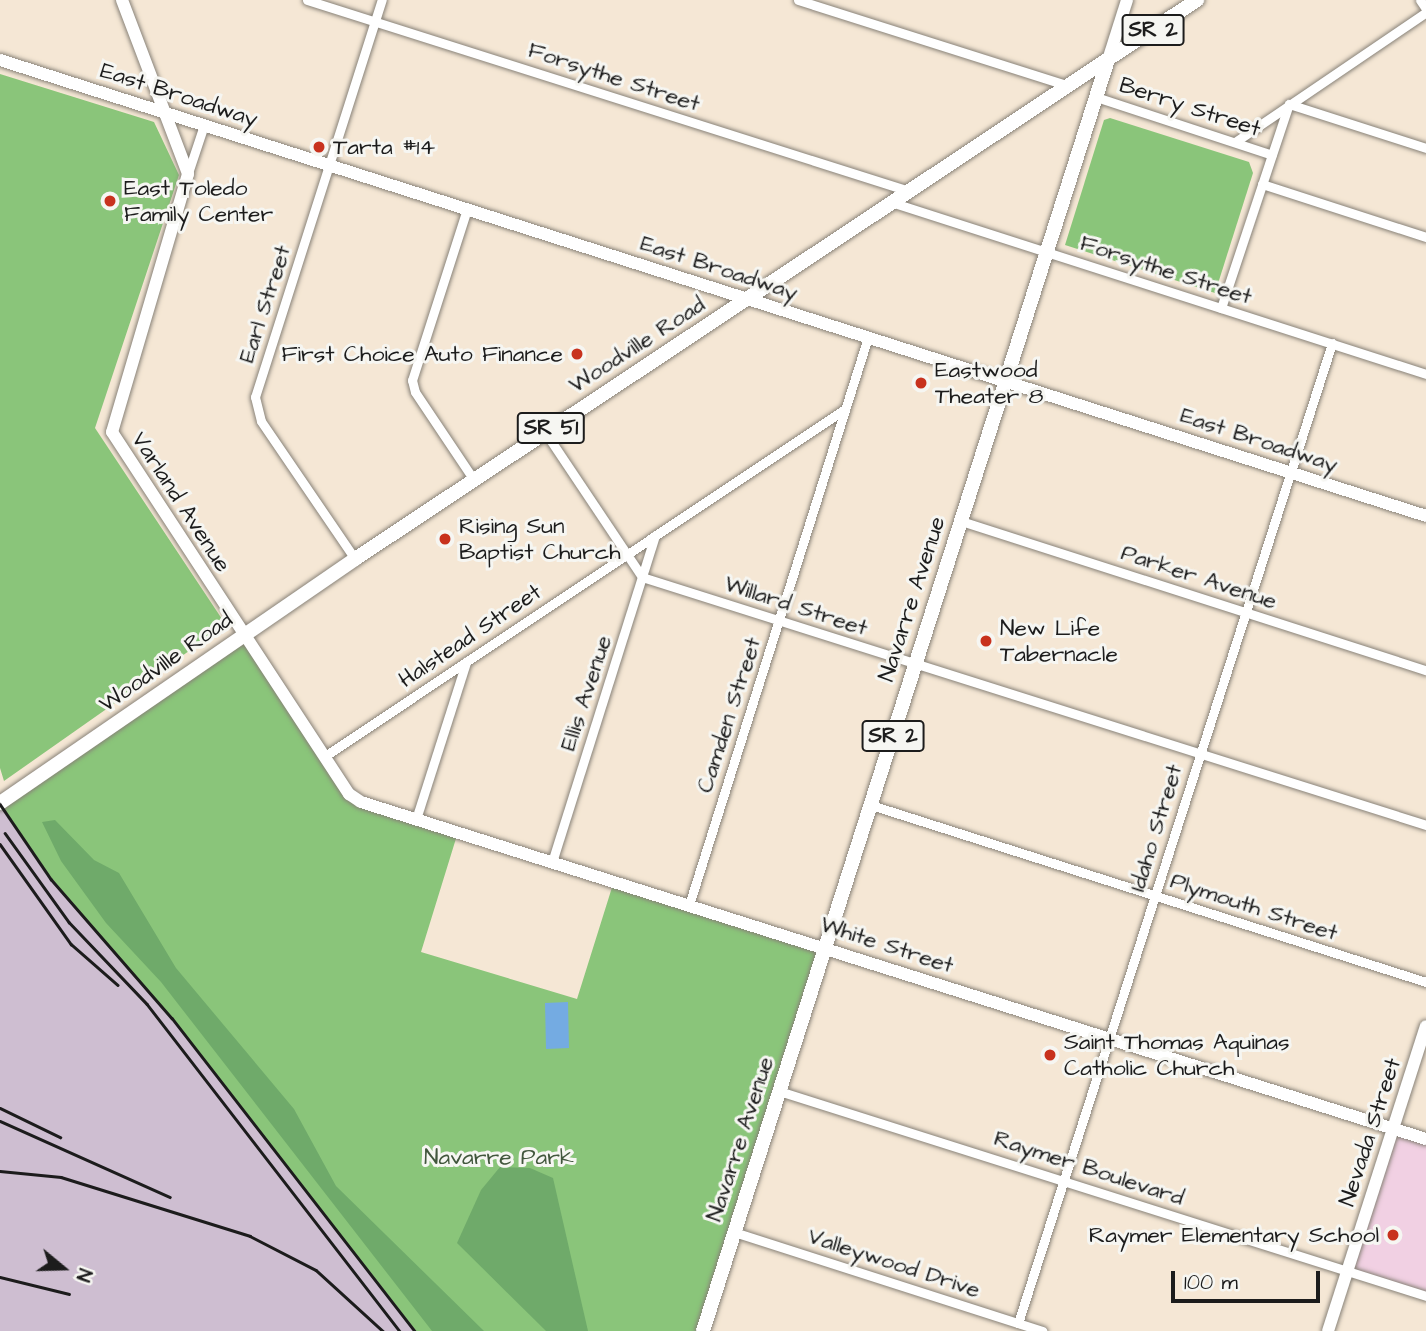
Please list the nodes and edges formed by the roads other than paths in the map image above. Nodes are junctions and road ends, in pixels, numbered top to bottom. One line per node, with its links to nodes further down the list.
1 (122, 0): 15 (street)
2 (307, 0): 9 (street, Forsythe Street)
3 (382, 0): 9 (street, Earl Street)
4 (798, 0): 12 (street)
5 (1127, 0): 11 (street, Navarre Avenue)
6 (1197, 0): 11 (main road, Woodville Road / SR 2)
7 (1420, 0): 8 (street)
8 (1426, 10): 14 (street)
9 (376, 22): 20 (street, Earl Street); 23 (street, Forsythe Street)
10 (0, 60): 15 (street, East Broadway)
11 (1108, 60): 12 (main road, Woodville Road / SR 51); 13 (main road, Navarre Avenue / SR 2)
12 (1069, 86): 23 (main road, Woodville Road / SR 51)
13 (1096, 97): 17 (street, Berry Street); 27 (main road, Navarre Avenue / SR 2)
14 (1289, 104): 17 (street); 18 (street); 19 (street)
15 (162, 112): 16 (street, East Broadway); 21 (street)
16 (204, 125): 20 (street, East Broadway); 21 (street, Varland Avenue)
17 (1235, 142): 19 (street, Berry Street)
18 (1426, 148)
19 (1272, 155): 22 (street)
20 (329, 165): 25 (street, East Broadway); 42 (street, Earl Street)
21 (188, 174): 46 (street, Varland Avenue)
22 (1262, 184): 26 (street); 29 (street)
23 (910, 192): 24 (main road, Woodville Road / SR 51)
24 (894, 203): 27 (street, Forsythe Street); 28 (main road, Woodville Road / SR 51)
25 (467, 209): 28 (street, East Broadway); 37 (street)
26 (1426, 237)
27 (1047, 251): 29 (street, Forsythe Street); 33 (main road, Navarre Avenue / SR 2)
28 (750, 299): 30 (street, East Broadway); 35 (main road, Woodville Road / SR 51)
29 (1221, 308): 31 (street, Forsythe Street)
30 (868, 337): 33 (street, East Broadway); 34 (street, Camden Street)
31 (1332, 343): 32 (street, Forsythe Street); 36 (street, Idaho Street)
32 (1426, 373)
33 (1006, 381): 36 (street, East Broadway); 39 (main road, Navarre Avenue / SR 2)
34 (845, 410): 40 (street, Halstead Street); 45 (street, Camden Street)
35 (545, 432): 37 (main road, Woodville Road / SR 51); 41 (street)
36 (1289, 472): 38 (street, East Broadway); 44 (street, Idaho Street)
37 (474, 480): 42 (main road, Woodville Road / SR 51)
38 (1426, 516)
39 (961, 521): 44 (street, Parker Avenue); 48 (main road, Navarre Avenue / SR 2)
40 (655, 536): 41 (street, Halstead Street); 43 (street, Ellis Avenue)
41 (626, 555): 43 (street); 47 (street, Halstead Street)
42 (355, 559): 46 (main road, Woodville Road / SR 51)
43 (642, 577): 45 (street, Willard Street); 57 (street, Ellis Avenue)
44 (1245, 611): 49 (street, Parker Avenue); 50 (street, Idaho Street)
45 (779, 620): 48 (street, Willard Street); 59 (street, Camden Street)
46 (244, 636): 51 (street, Varland Avenue); 53 (main road, Woodville Road / SR 51)
47 (466, 662): 51 (street, Halstead Street); 55 (street)
48 (916, 664): 50 (street, Willard Street); 54 (main road, Navarre Avenue / SR 2)
49 (1426, 670)
50 (1199, 754): 56 (street, Willard Street); 58 (street, Idaho Street)
51 (325, 755): 52 (street, Varland Avenue)
52 (342, 783): 55 (street, White Street)
53 (0, 803)
54 (871, 805): 58 (street, Plymouth Street); 60 (main road, Navarre Avenue / SR 2)
55 (416, 819): 57 (street, White Street)
56 (1426, 825)
57 (552, 862): 59 (street, White Street)
58 (1156, 896): 61 (street, Plymouth Street); 63 (street, Idaho Street)
59 (689, 905): 60 (street, White Street)
60 (825, 947): 63 (street, White Street); 64 (main road, Navarre Avenue / SR 2)
61 (1426, 982)
62 (1426, 1026): 65 (street, Nevada Street)
63 (1111, 1037): 65 (street, White Street); 67 (street, Idaho Street)
64 (779, 1090): 67 (street, Raymer Boulevard); 68 (main road, Navarre Avenue / SR 2)
65 (1393, 1128): 66 (street, White Street); 69 (street, Nevada Street)
66 (1426, 1139)
67 (1064, 1181): 69 (street, Raymer Boulevard); 71 (street, Idaho Street)
68 (734, 1232): 71 (street, Valleywood Drive); 72 (main road, Navarre Avenue / SR 2)
69 (1348, 1270): 70 (street, Raymer Boulevard); 74 (street, Nevada Street)
70 (1426, 1296)
71 (1015, 1325): 73 (street, Valleywood Drive)
72 (703, 1331)
73 (1042, 1331)
74 (1328, 1331)

